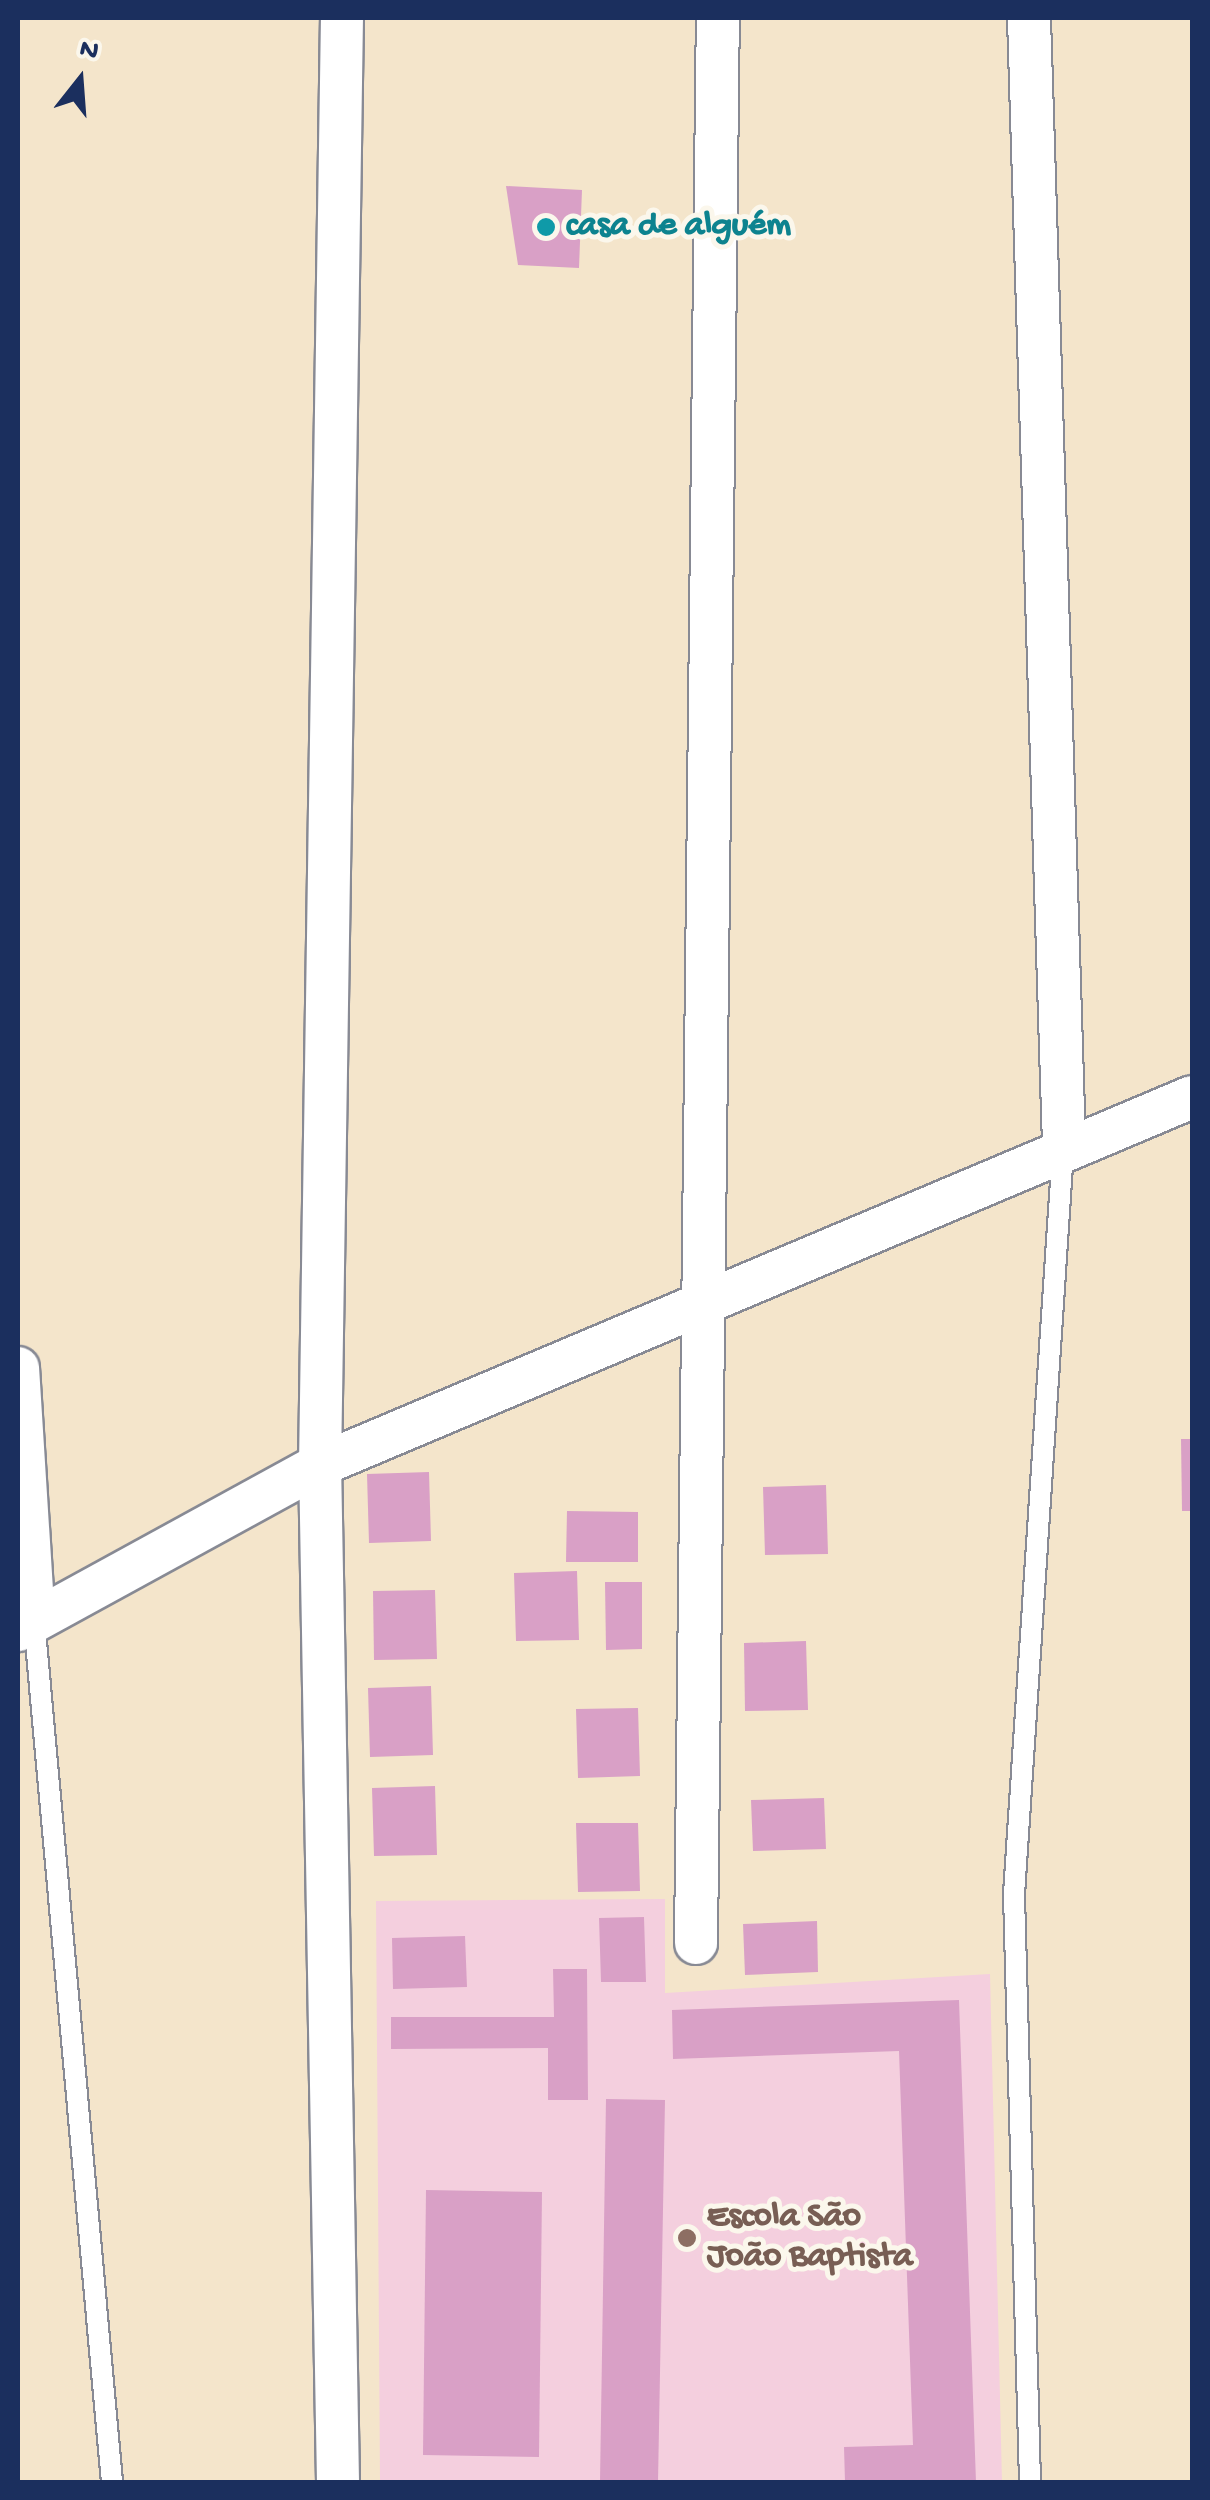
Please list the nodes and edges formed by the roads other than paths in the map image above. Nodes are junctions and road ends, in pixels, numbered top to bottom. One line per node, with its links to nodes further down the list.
1 (342, 18): 8 (street)
2 (718, 18): 6 (street)
3 (1029, 18): 5 (street)
4 (1192, 1097): 5 (street)
5 (1064, 1145): 6 (street); 13 (lane)
6 (698, 1302): 8 (street); 10 (street)
7 (18, 1368): 9 (street)
8 (320, 1465): 9 (street); 12 (street)
9 (26, 1625): 11 (lane)
10 (696, 1943)
11 (112, 2482)
12 (338, 2482)
13 (1030, 2482)

